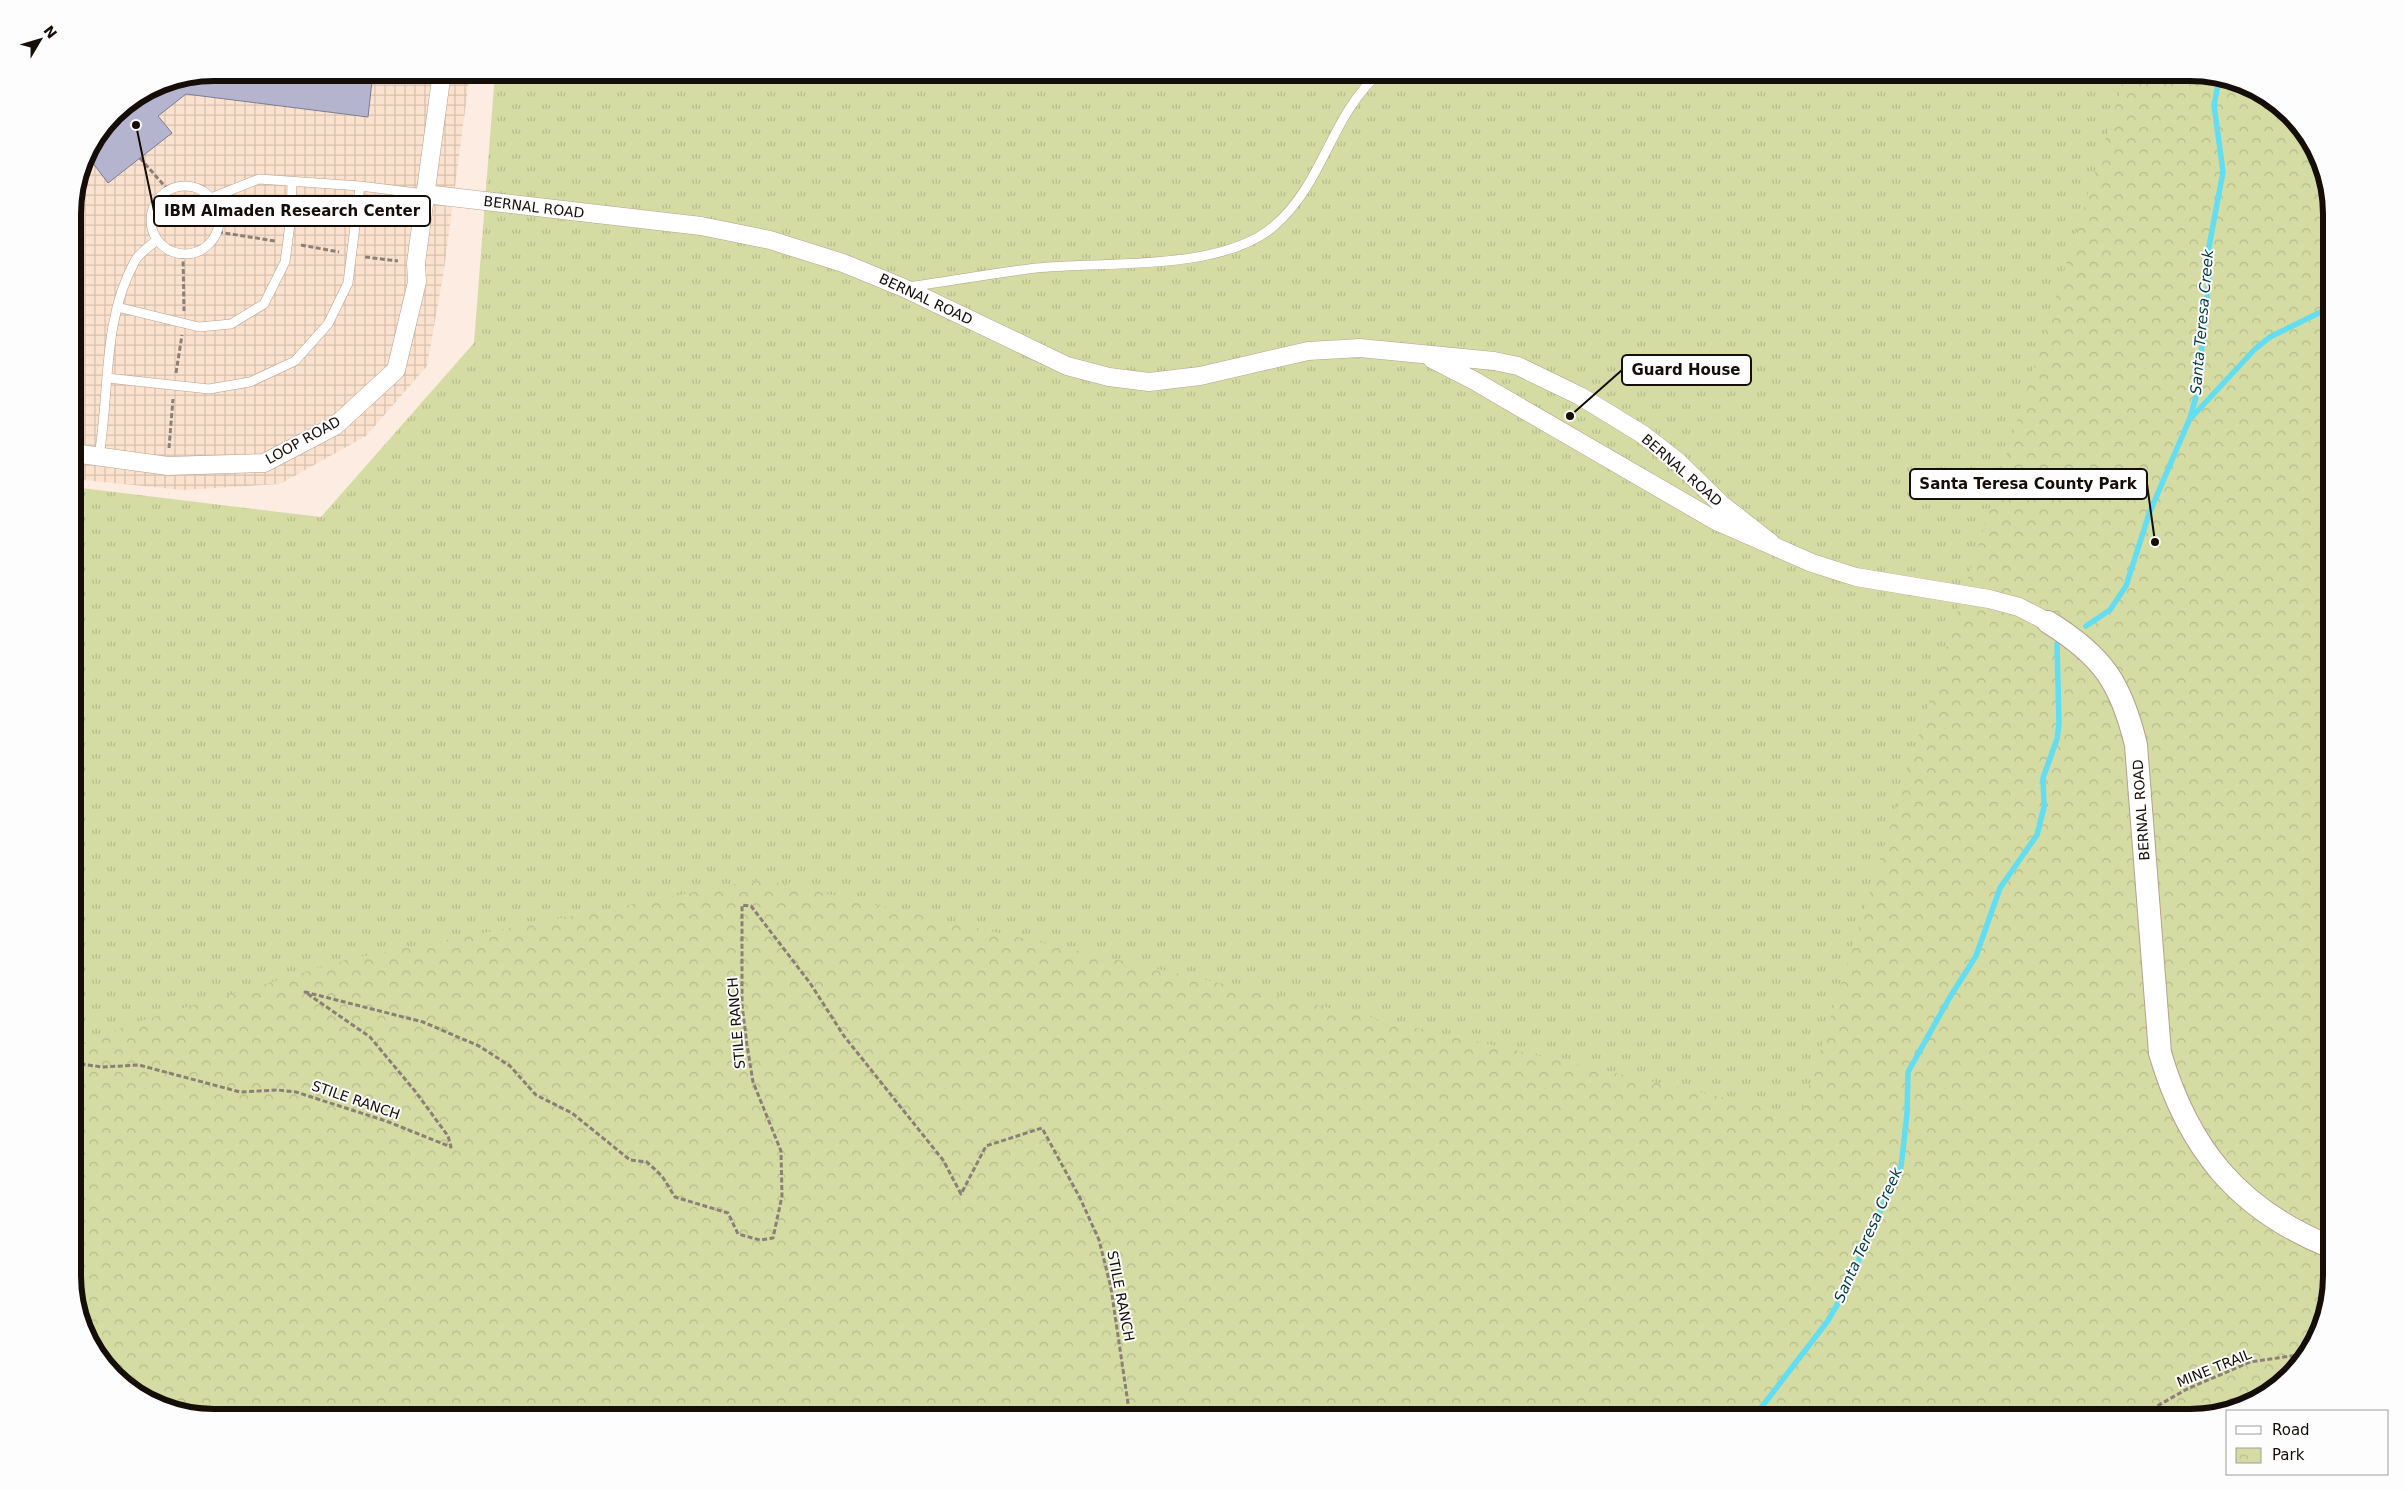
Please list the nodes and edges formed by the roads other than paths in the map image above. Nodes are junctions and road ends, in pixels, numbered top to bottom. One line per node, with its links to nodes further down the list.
1 (1372, 81): 8 (lane)
2 (441, 82): 5 (street, LOOP ROAD)
3 (292, 182): 4 (lane); 6 (lane); 9 (lane)
4 (360, 186): 5 (lane); 11 (lane)
5 (425, 194): 8 (street, BERNAL ROAD); 13 (street, LOOP ROAD)
6 (211, 198): 7 (lane); 7 (lane)
7 (157, 240): 9 (lane)
8 (904, 288): 10 (street, BERNAL ROAD)
9 (117, 307): 11 (lane)
10 (1420, 353): 14 (street, BERNAL ROAD); 14 (street, BERNAL ROAD)
11 (107, 378): 13 (lane)
12 (82, 454): 13 (street, LOOP ROAD)
13 (99, 456)
14 (1770, 543): 15 (street, BERNAL ROAD)
15 (2048, 622): 16 (street, BERNAL ROAD)
16 (2323, 1242)

